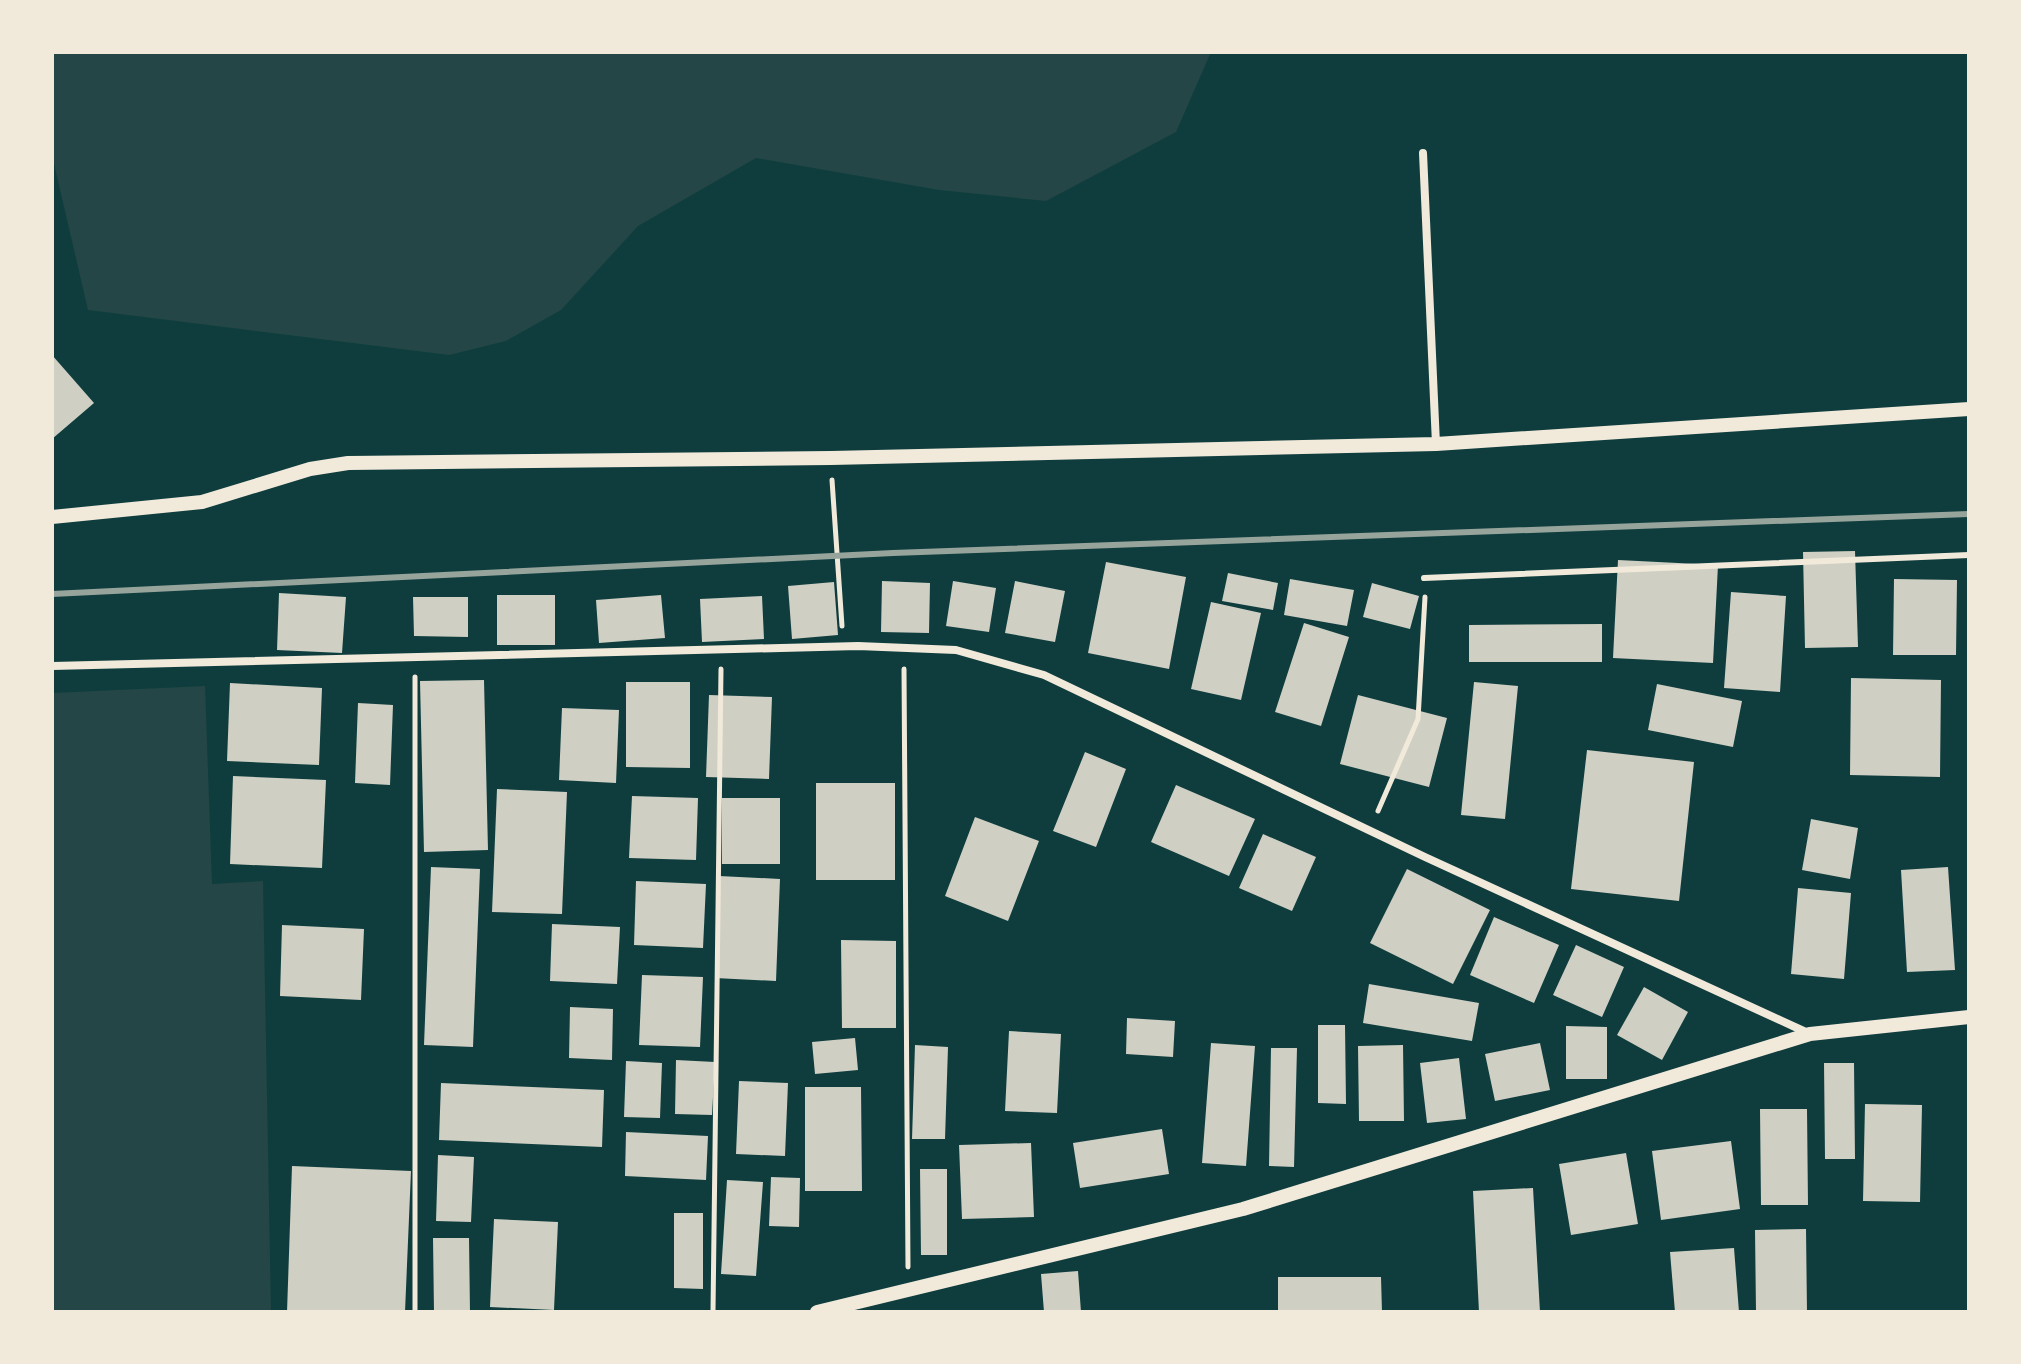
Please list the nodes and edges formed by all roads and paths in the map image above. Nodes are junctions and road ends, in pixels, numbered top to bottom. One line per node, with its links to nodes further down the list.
1 (1423, 153): 3 (street)
2 (1969, 409): 3 (street)
3 (1436, 444): 4 (street)
4 (831, 458): 5 (street); 8 (path)
5 (52, 517)
6 (1969, 555): 7 (lane)
7 (1424, 578): 13 (path)
8 (844, 647): 9 (street); 10 (street)
9 (904, 648): 13 (street); 16 (path)
10 (721, 649): 11 (street); 18 (path)
11 (415, 656): 12 (street); 17 (path)
12 (52, 666)
13 (1370, 830): 15 (street)
14 (1969, 1017): 15 (street)
15 (1810, 1034): 16 (street)
16 (908, 1288): 19 (street)
17 (415, 1312)
18 (713, 1312)
19 (817, 1312)

